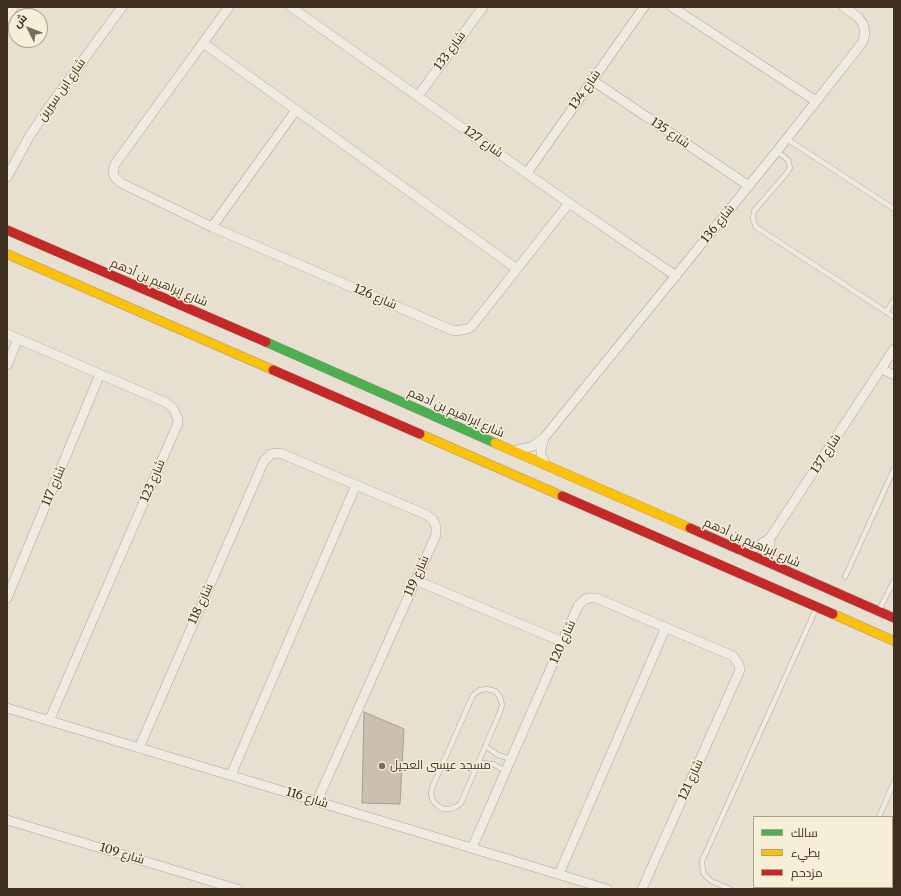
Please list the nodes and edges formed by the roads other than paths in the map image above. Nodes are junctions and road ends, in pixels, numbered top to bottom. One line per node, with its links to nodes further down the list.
1 (14, 7): 9 (street)
2 (122, 7): 18 (street, شارع ابن سيرين)
3 (229, 7): 10 (street, شارع 126)
4 (291, 7): 12 (street, شارع 127)
5 (483, 7): 12 (street, شارع 133)
6 (644, 7): 11 (street, شارع 134)
7 (672, 7): 13 (street)
8 (844, 7): 13 (street, شارع 136)
9 (7, 19)
10 (203, 43): 14 (street); 22 (street, شارع 126)
11 (592, 80): 17 (street, شارع 134); 19 (street, شارع 135)
12 (418, 96): 17 (street, شارع 127)
13 (816, 101): 15 (street, شارع 136)
14 (296, 110): 22 (street); 25 (street)
15 (787, 139): 16 (street, شارع 136); 21 (lane)
16 (777, 151): 19 (street, شارع 136); 28 (lane)
17 (527, 174): 20 (street, شارع 127)
18 (7, 177)
19 (748, 186): 26 (street, شارع 136)
20 (569, 203): 25 (street, شارع 126); 26 (street, شارع 127)
21 (894, 209)
22 (212, 226): 25 (street, شارع 126)
23 (7, 230): 30 (street, شارع إبراهيم بن أدهم)
24 (7, 254): 35 (street)
25 (517, 269)
26 (676, 276): 41 (street, شارع 136)
27 (894, 300): 28 (lane)
28 (886, 312): 29 (lane)
29 (894, 317)
30 (239, 331): 33 (street, شارع إبراهيم بن أدهم); 35 (street)
31 (7, 334): 32 (street, شارع 123)
32 (18, 339): 36 (street); 39 (street, شارع 123)
33 (270, 344): 37 (street); 42 (street, شارع إبراهيم بن أدهم)
34 (894, 349): 38 (street, شارع 137)
35 (230, 352): 37 (street)
36 (7, 365)
37 (261, 366): 54 (street)
38 (881, 369): 40 (street); 47 (street, شارع 137)
39 (100, 374): 53 (street, شارع 117); 62 (street, شارع 123)
40 (894, 375)
41 (544, 438): 42 (street, شارع 136); 44 (street)
42 (513, 451): 44 (street, شارع إبراهيم بن أدهم)
43 (264, 461): 46 (street, شارع 119); 64 (street, شارع 118)
44 (546, 465): 48 (street, شارع إبراهيم بن أدهم)
45 (894, 469): 50 (lane)
46 (356, 485): 51 (street, شارع 119); 68 (street)
47 (770, 538): 48 (street, شارع 137); 49 (street)
48 (742, 552): 49 (street, شارع إبراهيم بن أدهم)
49 (775, 566): 55 (street, شارع إبراهيم بن أدهم)
50 (845, 577)
51 (415, 580): 59 (street); 70 (street, شارع 119)
52 (894, 581): 55 (lane)
53 (7, 598)
54 (817, 607): 58 (street); 78 (lane)
55 (878, 612): 56 (street, شارع إبراهيم بن أدهم)
56 (894, 618)
57 (666, 627): 59 (street, شارع 120); 60 (street, شارع 120); 74 (street)
58 (894, 641)
59 (563, 642): 65 (street, شارع 120)
60 (740, 670): 77 (street, شارع 121)
61 (7, 708): 62 (street, شارع 116)
62 (49, 720): 64 (street, شارع 116)
63 (486, 746): 65 (lane); 66 (lane); 66 (lane)
64 (139, 748): 68 (street, شارع 116)
65 (511, 759): 67 (street, شارع 120)
66 (479, 763): 67 (lane)
67 (506, 771): 73 (street, شارع 120)
68 (231, 775): 70 (street, شارع 116)
69 (894, 782): 71 (lane)
70 (317, 801): 73 (street, شارع 116)
71 (879, 816)
72 (7, 820): 75 (street, شارع 109)
73 (472, 848): 74 (street, شارع 116)
74 (559, 874): 76 (street, شارع 116)
75 (237, 889)
76 (607, 889)
77 (642, 889)
78 (730, 889)

